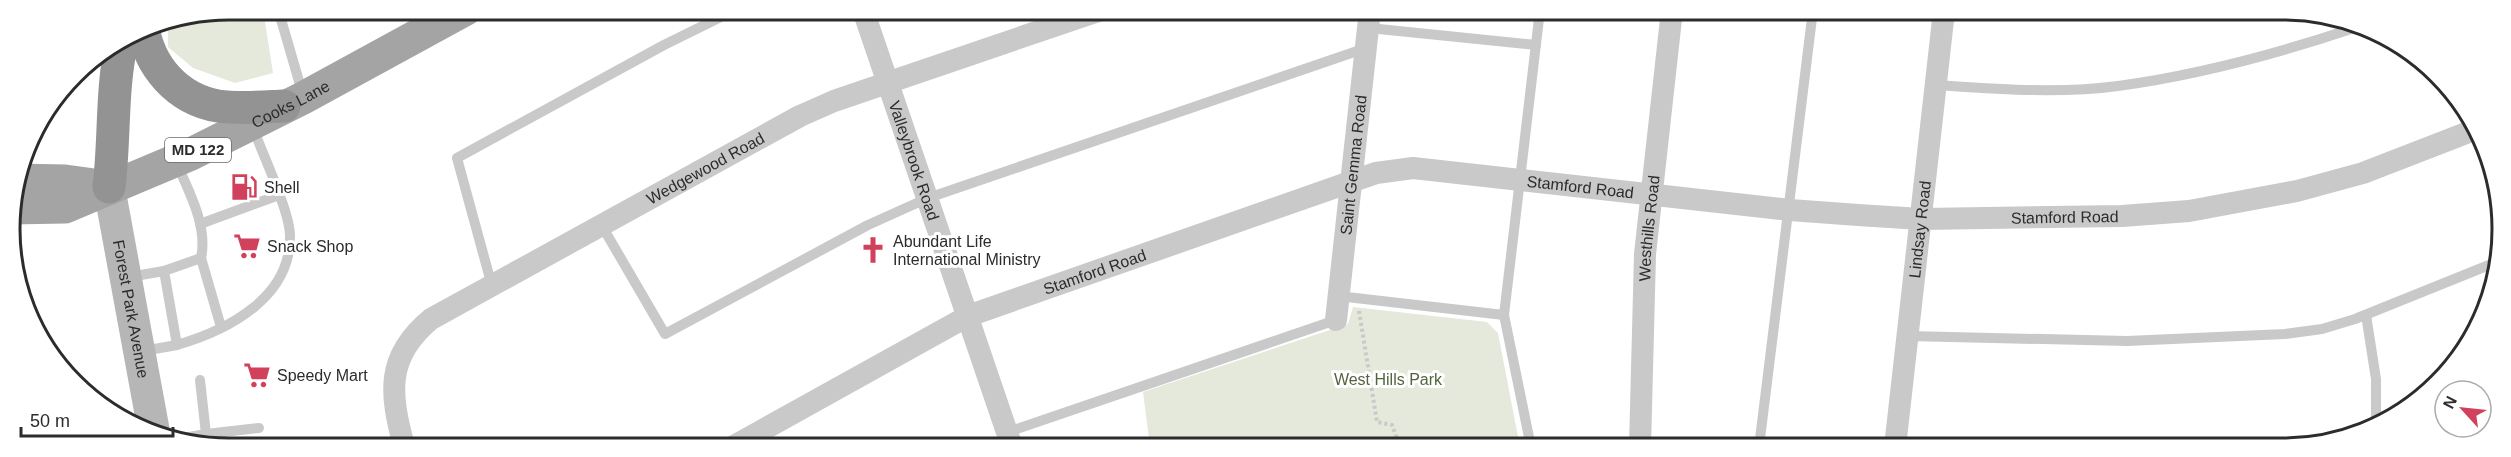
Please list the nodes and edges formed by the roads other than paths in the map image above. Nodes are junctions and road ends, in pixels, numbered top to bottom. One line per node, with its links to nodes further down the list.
1 (280, 20): 17 (lane)
2 (446, 20): 17 (main road, Cooks Lane / MD 122)
3 (715, 20): 37 (lane)
4 (866, 20): 15 (street, Valleybrook Road)
5 (1071, 20): 15 (street, Wedgewood Road)
6 (1539, 20): 13 (lane)
7 (1671, 20): 26 (street, Westhills Road)
8 (1812, 20): 29 (lane)
9 (1943, 20): 16 (street, Lindsay Road)
10 (1368, 28): 13 (lane); 23 (street, Saint Gemma Road); 27 (lane)
11 (2347, 30): 16 (lane)
12 (145, 37): 17 (highway)
13 (1536, 45): 22 (lane)
14 (121, 50): 24 (highway)
15 (888, 82): 27 (street, Valleybrook Road); 32 (street, Wedgewood Road)
16 (1936, 85): 30 (street, Lindsay Road)
17 (294, 102): 18 (main road, Cooks Lane / MD 122)
18 (252, 124): 20 (main road, Cooks Lane / MD 122); 25 (lane)
19 (2468, 132): 30 (street, Stamford Road)
20 (175, 160): 24 (main road, Cooks Lane / MD 122); 31 (lane)
21 (26, 180): 24 (main road, MD 122)
22 (1519, 180): 23 (street, Stamford Road); 26 (street, Stamford Road); 39 (lane)
23 (1351, 182): 38 (street, Saint Gemma Road); 41 (street, Stamford Road)
24 (109, 186): 28 (main road, MD 122); 36 (street, Forest Park Avenue)
25 (279, 195): 31 (lane); 43 (lane)
26 (1652, 195): 29 (street, Stamford Road); 54 (street, Westhills Road)
27 (928, 198): 32 (lane); 41 (street, Valleybrook Road)
28 (21, 208)
29 (1790, 210): 30 (street, Stamford Road); 55 (lane)
30 (1921, 219): 44 (street, Lindsay Road)
31 (200, 224): 33 (lane)
32 (602, 226): 37 (street, Wedgewood Road)
33 (201, 258): 35 (lane); 43 (lane)
34 (2488, 266): 40 (lane)
35 (164, 270): 36 (lane); 45 (lane)
36 (126, 278): 46 (street, Forest Park Avenue)
37 (492, 287): 57 (street, Wedgewood Road)
38 (1348, 298): 39 (lane); 42 (street, Saint Gemma Road)
39 (1504, 315): 53 (lane)
40 (2366, 315): 44 (lane); 48 (lane)
41 (968, 316): 58 (street, Stamford Road); 59 (street, Valleybrook Road)
42 (1336, 320): 60 (lane)
43 (221, 327): 45 (lane)
44 (1908, 336): 56 (street, Lindsay Road)
45 (177, 345): 46 (lane)
46 (139, 351): 49 (street, Forest Park Avenue)
47 (200, 380): 51 (lane)
48 (2376, 415)
49 (152, 423)
50 (259, 428): 51 (lane)
51 (206, 434): 52 (lane)
52 (198, 435)
53 (1529, 437)
54 (1640, 437)
55 (1760, 437)
56 (1896, 437)
57 (402, 438)
58 (749, 438)
59 (1010, 438)
60 (1014, 438)

